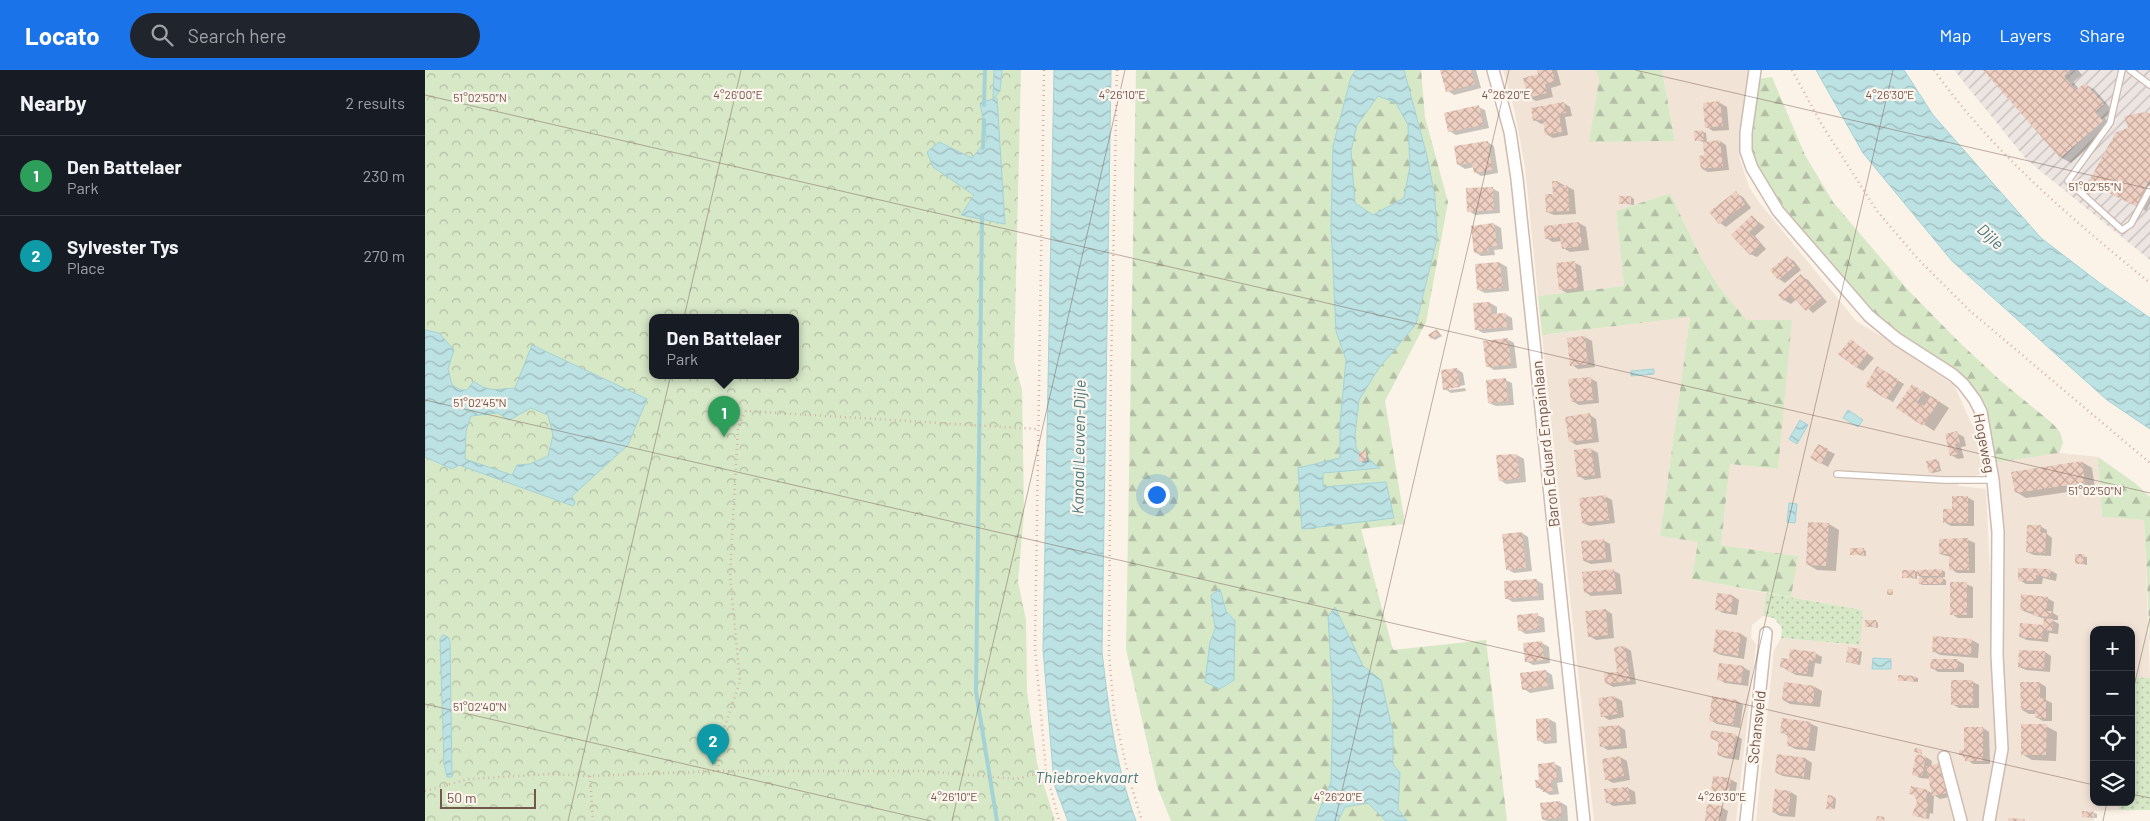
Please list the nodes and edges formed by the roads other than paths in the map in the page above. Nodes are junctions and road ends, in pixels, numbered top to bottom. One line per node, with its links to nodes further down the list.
1 (1493, 70): 11 (street, Baron Eduard Empainlaan)
2 (1755, 70): 8 (street, Hogeweg)
3 (2122, 70): 6 (lane)
4 (2131, 70): 5 (lane)
5 (2150, 85)
6 (2150, 189)
7 (1837, 474): 8 (lane)
8 (1993, 480): 14 (street, Hogeweg)
9 (1766, 633): 12 (street, Schansveld)
10 (1944, 757): 13 (street)
11 (1584, 821)
12 (1745, 821)
13 (1961, 821)
14 (1989, 821)

